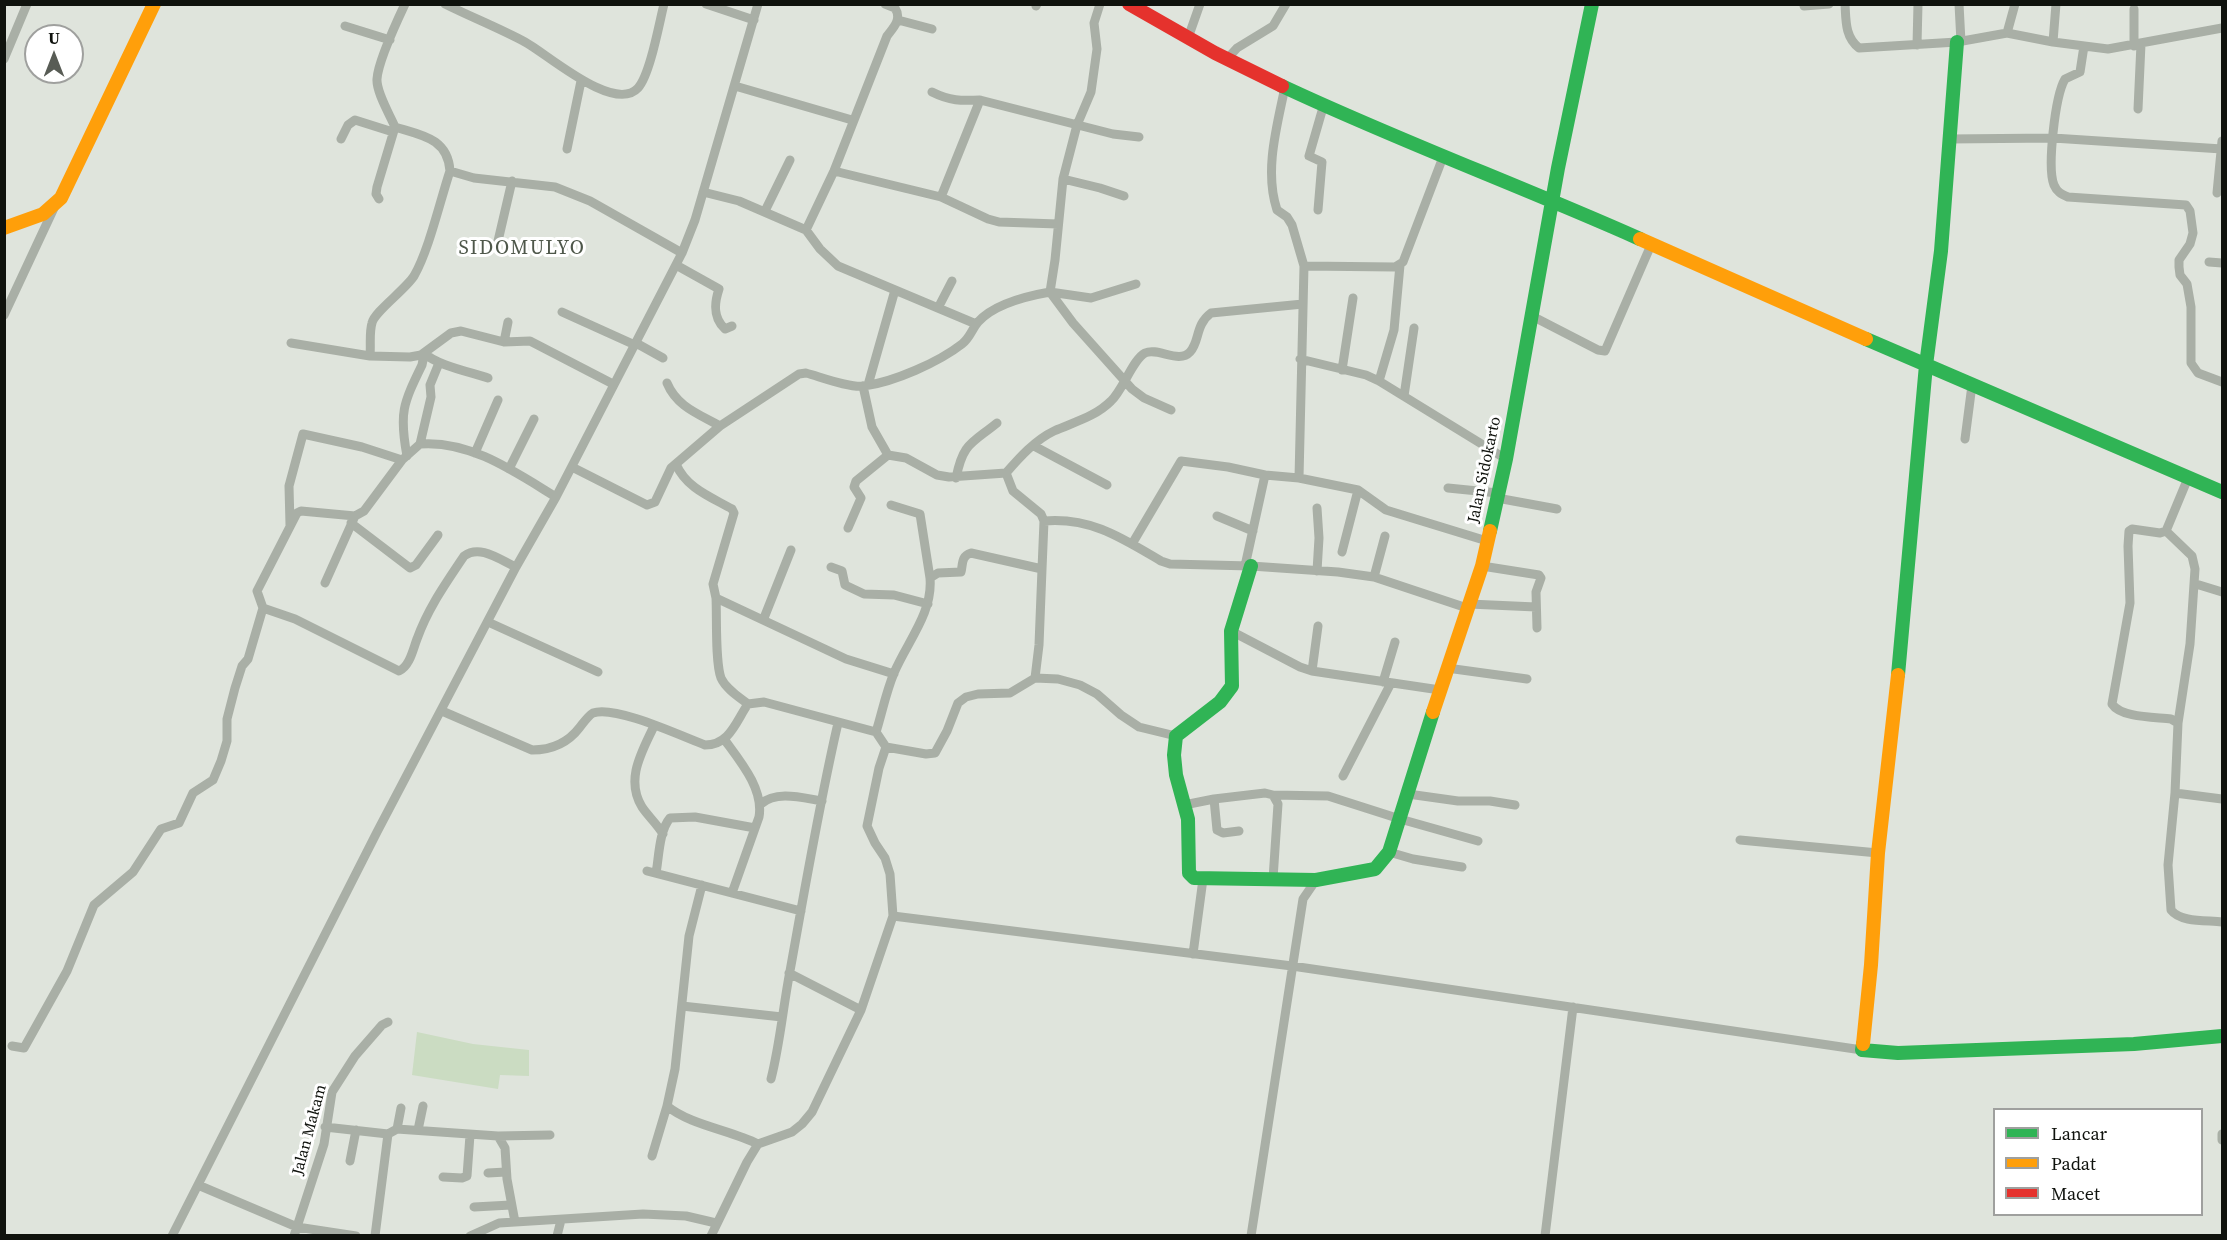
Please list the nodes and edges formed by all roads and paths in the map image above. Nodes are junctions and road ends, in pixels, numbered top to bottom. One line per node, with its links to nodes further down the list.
1 (27, 4): 28 (street)
2 (154, 4): 66 (street)
3 (405, 4): 30 (street)
4 (445, 4): 38 (street)
5 (664, 4): 38 (street)
6 (706, 4): 22 (street)
7 (758, 4): 22 (street)
8 (885, 4): 23 (street)
9 (1101, 4): 46 (street)
10 (1200, 4): 29 (street)
11 (1286, 4): 37 (street)
12 (1592, 4): 65 (street, Jalan Sidokarto)
13 (1829, 4): 20 (street)
14 (1845, 4): 33 (street)
15 (1918, 4): 33 (street)
16 (1959, 4): 31 (street)
17 (2014, 4): 27 (street)
18 (2056, 4): 32 (street)
19 (1132, 5): 29 (street)
20 (1804, 6)
21 (2134, 9): 34 (street)
22 (754, 20): 39 (street)
23 (898, 20): 26 (street); 45 (street)
24 (345, 26): 30 (street)
25 (2223, 28): 34 (street)
26 (932, 29)
27 (2007, 33): 31 (street); 32 (street)
28 (9, 36): 36 (street)
29 (1188, 38): 37 (street)
30 (390, 40): 47 (street)
31 (1959, 42): 33 (street); 51 (street)
32 (2053, 42): 35 (street)
33 (1917, 45)
34 (2138, 45): 35 (street); 44 (street)
35 (2084, 46): 49 (street)
36 (4, 59)
37 (1227, 59): 40 (street)
38 (581, 81): 53 (street)
39 (735, 86): 45 (street); 60 (street)
40 (1285, 87): 43 (street); 79 (street)
41 (932, 92): 42 (street)
42 (980, 100): 46 (street); 63 (street)
43 (1324, 104): 54 (street); 67 (street)
44 (2138, 109)
45 (852, 120): 57 (street)
46 (1077, 125): 48 (street); 58 (street)
47 (394, 129): 50 (street); 56 (street); 64 (street)
48 (1139, 137)
49 (2053, 138): 51 (street); 52 (street); 107 (street)
50 (341, 139)
51 (1949, 139): 102 (street)
52 (2222, 146): 61 (street)
53 (567, 149)
54 (1443, 157): 65 (street); 78 (street)
55 (790, 160): 68 (street)
56 (450, 171): 59 (street); 98 (street)
57 (834, 171): 63 (street); 71 (street)
58 (1063, 179): 62 (street); 69 (street)
59 (512, 181): 72 (street); 74 (street)
60 (703, 192): 68 (street); 74 (street)
61 (2217, 193)
62 (1124, 196)
63 (941, 197): 69 (street)
64 (379, 198)
65 (1552, 200): 73 (street); 89 (street, Jalan Sidokarto)
66 (55, 206): 70 (street); 88 (street)
67 (1318, 210)
68 (765, 211): 71 (street)
69 (1058, 224): 83 (street)
70 (4, 228)
71 (806, 230): 82 (street)
72 (498, 241)
73 (1652, 245): 89 (street); 102 (street)
74 (682, 253): 77 (street)
75 (2209, 262): 76 (street)
76 (2223, 263)
77 (676, 265): 92 (street); 96 (street)
78 (1400, 265): 79 (street); 106 (street)
79 (1304, 266): 85 (street)
80 (952, 281): 86 (street)
81 (1136, 284): 83 (street)
82 (895, 290): 86 (street); 111 (street)
83 (1050, 292): 91 (street); 105 (street)
84 (1353, 298): 103 (street)
85 (1303, 304): 100 (street); 105 (street)
86 (938, 308): 91 (street)
87 (562, 312): 96 (street)
88 (4, 315)
89 (1530, 315): 124 (street, Jalan Sidokarto)
90 (508, 322): 94 (street)
91 (976, 324): 111 (street)
92 (732, 326)
93 (1414, 328): 112 (street)
94 (504, 342): 97 (street); 109 (street)
95 (291, 343): 98 (street)
96 (636, 344): 99 (street); 109 (street)
97 (423, 354): 98 (street); 101 (street); 123 (street)
98 (370, 356)
99 (663, 358)
100 (1300, 359): 103 (street); 131 (street)
101 (439, 363): 104 (street); 119 (street)
102 (1926, 365): 110 (street); 211 (street)
103 (1342, 370): 106 (street)
104 (488, 378)
105 (1126, 381): 114 (street); 120 (street)
106 (1379, 381): 112 (street)
107 (2223, 382)
108 (668, 383): 117 (street)
109 (613, 384): 126 (street)
110 (1972, 385): 118 (street); 132 (street)
111 (865, 386): 117 (street); 122 (street)
112 (1404, 396): 124 (street)
113 (498, 400): 121 (street)
114 (1171, 410)
115 (534, 419): 127 (street)
116 (997, 423): 130 (street)
117 (720, 426): 125 (street)
118 (1965, 439)
119 (420, 444): 121 (street); 123 (street)
120 (1034, 446): 128 (street); 133 (street)
121 (475, 453): 127 (street)
122 (888, 455): 130 (street); 146 (street)
123 (404, 458): 143 (street); 145 (street)
124 (1506, 459): 137 (street, Jalan Sidokarto)
125 (676, 464): 126 (street); 166 (street)
126 (572, 466): 138 (street)
127 (509, 469): 138 (street)
128 (1006, 474): 130 (street); 144 (street)
129 (1265, 475): 131 (street); 147 (street); 152 (street)
130 (956, 478)
131 (1299, 478): 135 (street)
132 (2188, 478): 136 (street); 148 (street)
133 (1107, 485)
134 (1448, 488): 137 (street)
135 (1358, 490): 151 (street); 154 (street)
136 (2223, 492)
137 (1497, 496): 141 (street); 151 (street, Jalan Sidokarto)
138 (556, 497): 157 (street)
139 (891, 505): 161 (street)
140 (1317, 508): 160 (street)
141 (1557, 509)
142 (1217, 516): 147 (street)
143 (353, 520): 145 (street); 149 (street); 163 (street)
144 (1044, 521): 152 (street); 159 (street)
145 (290, 525): 170 (street)
146 (848, 528)
147 (1253, 531): 155 (street)
148 (2166, 531): 164 (street); 188 (street)
149 (438, 535)
150 (1385, 536): 162 (street)
151 (1487, 541): 156 (street, Jalan Sidokarto)
152 (1132, 544): 155 (street)
153 (791, 550): 171 (street)
154 (1342, 552)
155 (1248, 566): 160 (street); 175 (street)
156 (1482, 566): 168 (street, Jalan Sidokarto); 169 (street)
157 (516, 567): 170 (street); 172 (street)
158 (831, 567): 167 (street)
159 (1042, 570): 161 (street); 181 (street)
160 (1317, 571): 162 (street)
161 (930, 578): 167 (street)
162 (1374, 578): 168 (street)
163 (325, 583)
164 (2196, 584): 165 (street); 188 (street)
165 (2223, 592)
166 (716, 598): 171 (street); 185 (street)
167 (928, 604): 180 (street)
168 (1468, 606): 169 (street); 177 (street, Jalan Sidokarto)
169 (1536, 607): 174 (street)
170 (263, 608): 230 (street)
171 (764, 618): 180 (street)
172 (488, 622): 179 (street); 186 (street)
173 (1318, 626): 178 (street)
174 (1537, 628)
175 (1232, 631): 178 (street); 191 (street)
176 (1395, 642): 183 (street)
177 (1447, 668): 182 (street); 184 (street, Jalan Sidokarto)
178 (1312, 671): 183 (street)
179 (598, 672)
180 (894, 674): 190 (street)
181 (1035, 678): 191 (street); 193 (street)
182 (1527, 679)
183 (1387, 683): 184 (street); 194 (street)
184 (1440, 690): 196 (street, Jalan Sidokarto)
185 (748, 704): 187 (street); 192 (street)
186 (442, 711): 189 (street); 251 (street)
187 (838, 723): 190 (street); 200 (street)
188 (2178, 723): 195 (street)
189 (654, 726): 192 (street); 207 (street)
190 (876, 732): 193 (street)
191 (1176, 736): 202 (street)
192 (724, 739): 201 (street)
193 (886, 747): 219 (street)
194 (1343, 776)
195 (2175, 793): 199 (street); 220 (street)
196 (1408, 794): 203 (street); 204 (street, Jalan Sidokarto)
197 (1273, 795): 198 (street); 204 (street); 214 (street)
198 (1214, 799): 202 (street); 206 (street)
199 (2223, 799)
200 (822, 801): 201 (street); 218 (street)
201 (761, 804): 205 (street)
202 (1184, 805): 213 (street)
203 (1515, 805)
204 (1400, 819): 209 (street); 210 (street, Jalan Sidokarto)
205 (755, 828): 207 (street); 217 (street)
206 (1239, 831)
207 (663, 834): 216 (street)
208 (1740, 840): 211 (street)
209 (1478, 841)
210 (1389, 852): 212 (street); 215 (street)
211 (1878, 854): 231 (street)
212 (1462, 867)
213 (1203, 879): 214 (street); 221 (street)
214 (1272, 879): 215 (street)
215 (1316, 880): 222 (street)
216 (702, 885): 217 (street); 224 (street)
217 (732, 893): 218 (street)
218 (801, 911): 223 (street)
219 (893, 916): 221 (street); 226 (street)
220 (2223, 922)
221 (1193, 954): 222 (street)
222 (1292, 966): 225 (street); 264 (street)
223 (789, 973): 226 (street); 227 (street)
224 (682, 1006): 227 (street); 234 (street)
225 (1573, 1007): 231 (street); 265 (street)
226 (861, 1010): 245 (street)
227 (782, 1017): 232 (street)
228 (388, 1022): 236 (street, Jalan Makam)
229 (2223, 1036): 231 (street)
230 (12, 1046)
231 (1862, 1050)
232 (771, 1079)
233 (423, 1106): 238 (street)
234 (667, 1106): 245 (street); 246 (street)
235 (400, 1108): 239 (street)
236 (326, 1126): 237 (street); 257 (street, Jalan Makam)
237 (356, 1130): 239 (street); 247 (street)
238 (418, 1130): 239 (street); 241 (street)
239 (392, 1131): 260 (street)
240 (2223, 1134): 244 (street)
241 (470, 1135): 242 (street); 250 (street)
242 (498, 1136): 243 (street); 248 (street)
243 (550, 1136)
244 (2223, 1140)
245 (758, 1144): 256 (street)
246 (652, 1156)
247 (350, 1161)
248 (506, 1172): 249 (street); 252 (street)
249 (488, 1173)
250 (443, 1177)
251 (198, 1185): 257 (street); 258 (street)
252 (511, 1204): 253 (street); 255 (street)
253 (474, 1207)
254 (561, 1221): 255 (street); 256 (street); 262 (street)
255 (515, 1222): 261 (street)
256 (716, 1223): 263 (street)
257 (296, 1231): 259 (street)
258 (172, 1236)
259 (356, 1236)
260 (375, 1236)
261 (470, 1236)
262 (557, 1236)
263 (711, 1236)
264 (1251, 1236)
265 (1545, 1236)

